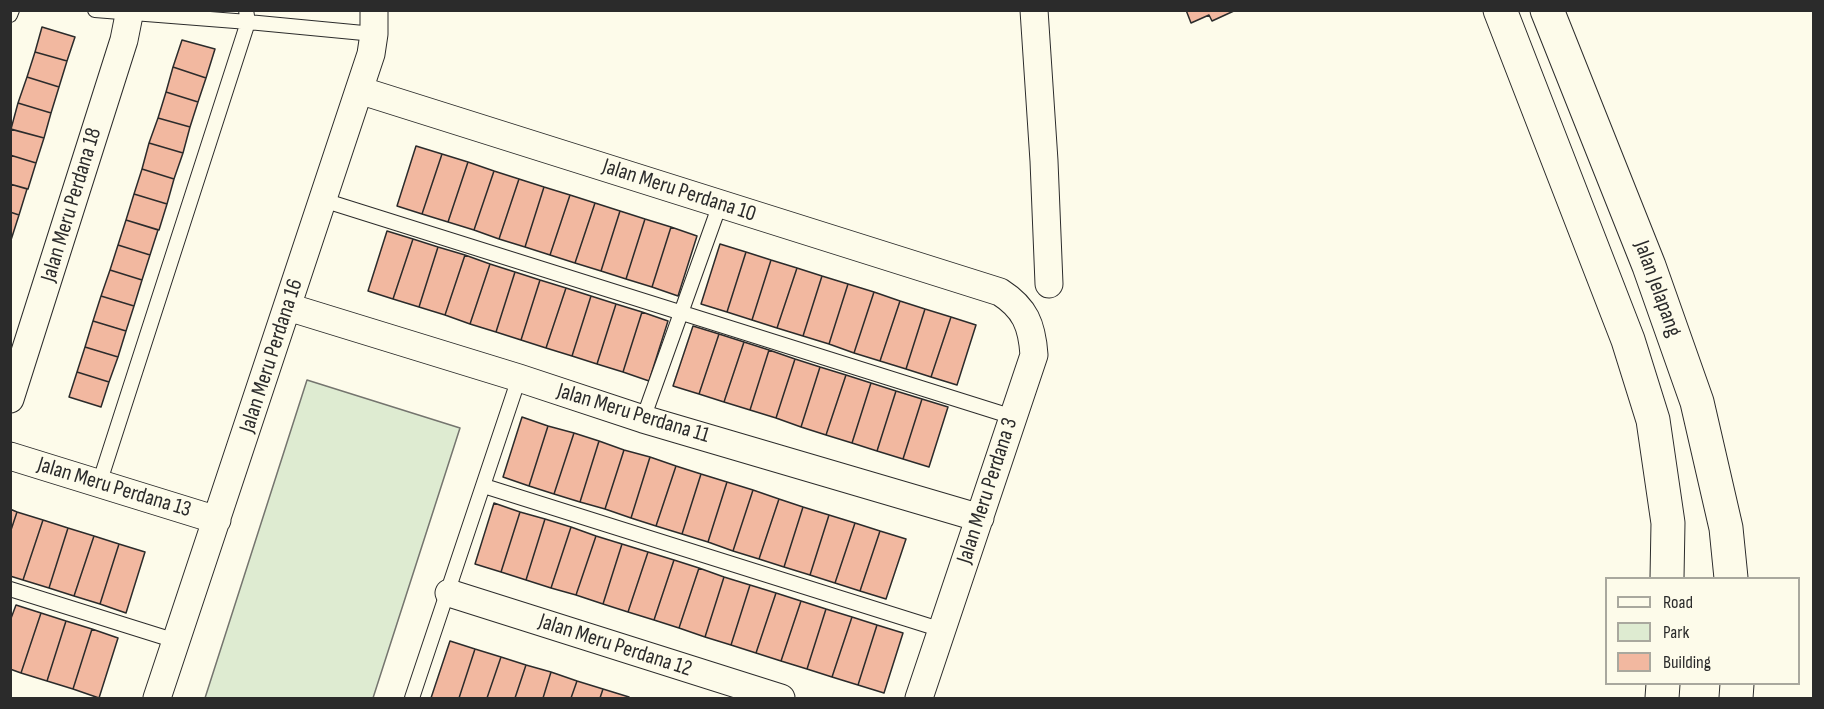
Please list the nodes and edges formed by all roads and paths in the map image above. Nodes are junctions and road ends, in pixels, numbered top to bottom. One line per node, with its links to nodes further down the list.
1 (12, 10): 7 (lane)
2 (95, 10): 6 (lane)
3 (1034, 10): 13 (street)
4 (1500, 10): 26 (main road, Jalan Jelapang)
5 (1547, 10): 27 (main road, Jalan Jelapang)
6 (130, 12): 8 (lane); 18 (street, Jalan Meru Perdana 18)
7 (10, 15)
8 (247, 16): 9 (lane); 22 (lane)
9 (374, 22): 10 (street, Jalan Meru Perdana 16)
10 (359, 90): 11 (street, Jalan Meru Perdana 16); 12 (street, Jalan Meru Perdana 10)
11 (323, 200): 15 (street, Jalan Meru Perdana 16); 16 (lane)
12 (720, 204): 14 (street, Jalan Meru Perdana 10); 16 (lane)
13 (1049, 284)
14 (1000, 292): 19 (street, Jalan Meru Perdana 3)
15 (288, 307): 17 (street, Jalan Meru Perdana 11); 25 (street, Jalan Meru Perdana 16)
16 (681, 311): 19 (lane); 20 (lane)
17 (519, 378): 20 (street, Jalan Meru Perdana 11); 23 (lane)
18 (10, 399)
19 (1013, 417): 24 (street, Jalan Meru Perdana 3)
20 (643, 419): 24 (street, Jalan Meru Perdana 11)
21 (10, 456): 22 (street, Jalan Meru Perdana 13)
22 (99, 484): 25 (street, Jalan Meru Perdana 13)
23 (484, 486): 29 (lane); 30 (lane)
24 (980, 518): 30 (street, Jalan Meru Perdana 3)
25 (217, 520): 31 (street, Jalan Meru Perdana 16)
26 (1667, 577)
27 (1731, 577)
28 (10, 589): 31 (lane)
29 (449, 593): 33 (lane); 34 (street, Jalan Meru Perdana 12)
30 (942, 630): 35 (street, Jalan Meru Perdana 3)
31 (176, 641): 32 (street, Jalan Meru Perdana 16)
32 (157, 699)
33 (412, 699)
34 (781, 699)
35 (919, 699)

